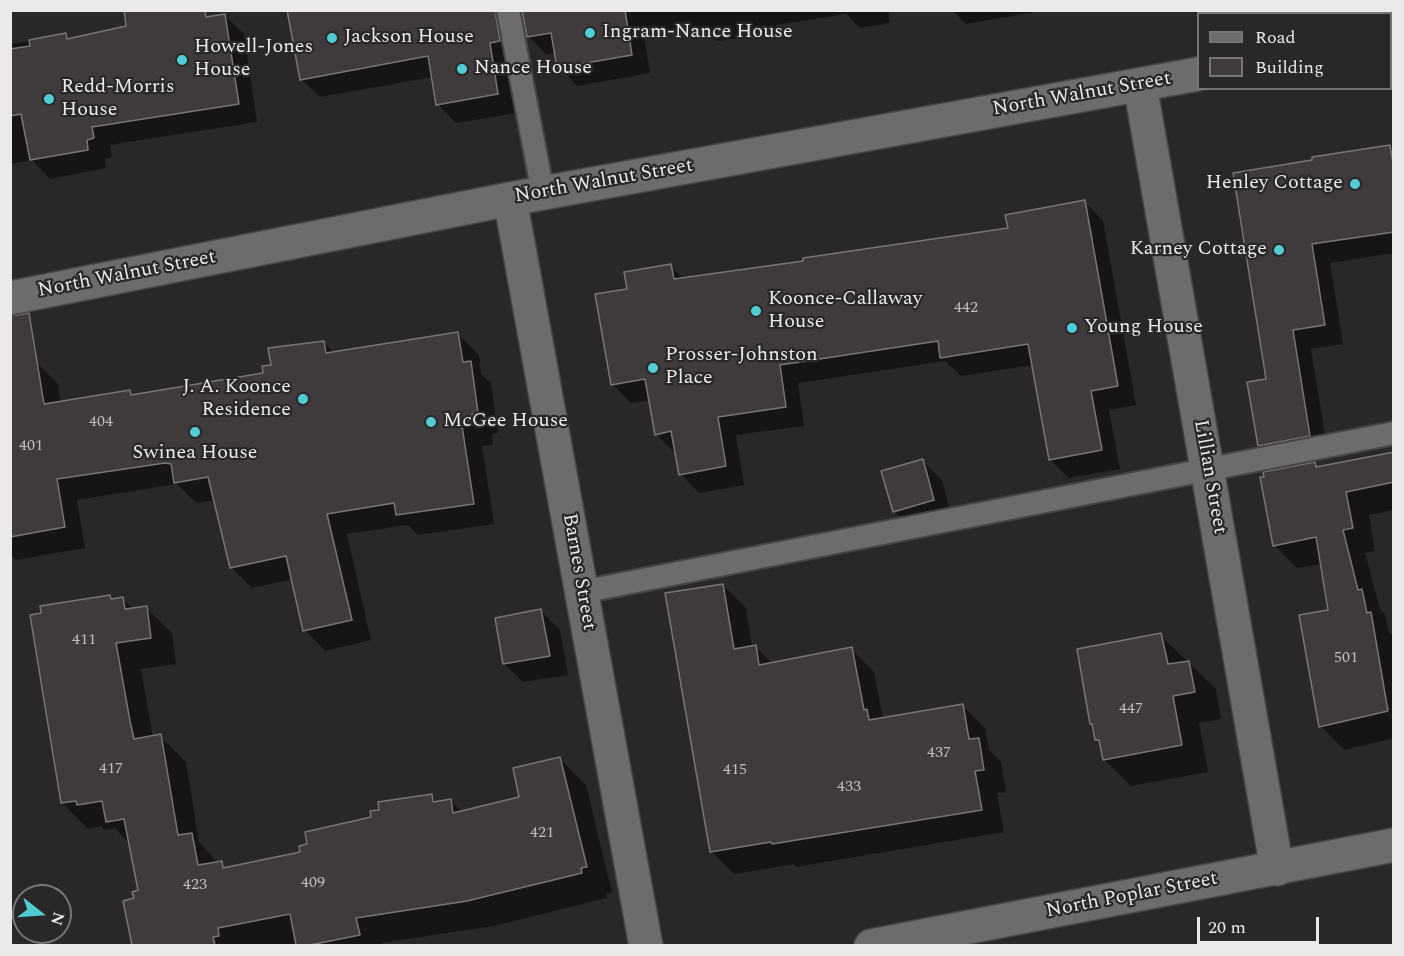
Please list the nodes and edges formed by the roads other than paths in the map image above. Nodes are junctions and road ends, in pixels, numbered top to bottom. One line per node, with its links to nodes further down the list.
1 (508, 10): 4 (lane)
2 (1197, 74): 3 (street, North Walnut Street)
3 (1140, 85): 4 (street, North Walnut Street); 8 (street, Lillian Street)
4 (543, 193): 5 (street, North Walnut Street)
5 (510, 199): 6 (street, North Walnut Street); 9 (street, Barnes Street)
6 (10, 298)
7 (1394, 434): 8 (lane)
8 (1208, 470): 9 (lane); 11 (street, Lillian Street)
9 (581, 592): 12 (street, Barnes Street)
10 (1394, 845): 11 (street, North Poplar Street)
11 (1277, 868): 13 (street, North Poplar Street)
12 (646, 945)
13 (871, 945)

